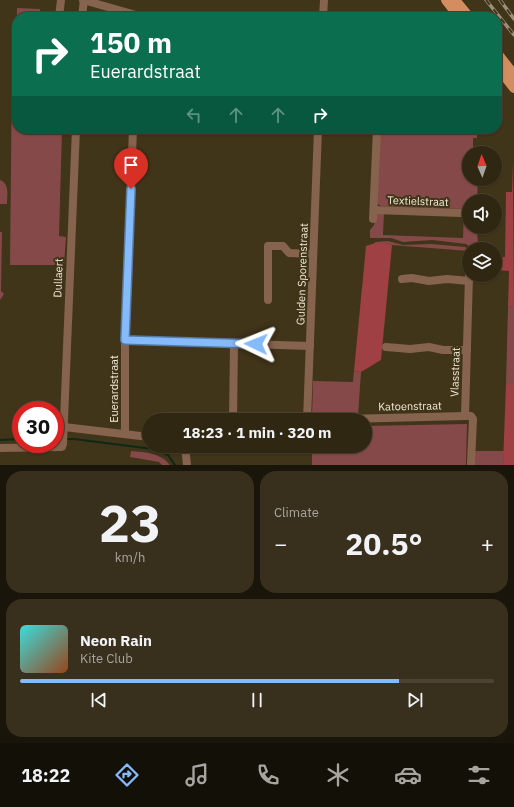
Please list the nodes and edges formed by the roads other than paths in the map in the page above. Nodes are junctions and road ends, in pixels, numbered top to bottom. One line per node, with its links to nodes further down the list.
1 (61, 0): 6 (street)
2 (83, 0): 7 (street); 8 (street)
3 (324, 0): 9 (street)
4 (446, 0): 10 (main road)
5 (455, 0): 11 (main road)
6 (60, 12)
7 (82, 12)
8 (124, 12)
9 (323, 12)
10 (455, 12)
11 (465, 12)
12 (502, 60): 14 (main road)
13 (502, 72): 15 (main road)
14 (514, 75)
15 (514, 88)
16 (76, 134): 37 (street, Dullaert)
17 (133, 134): 28 (street, Euerardstraat)
18 (318, 134): 23 (street, Gulden Sporenstraat)
19 (377, 134): 20 (street, Textielstraat)
20 (374, 210): 21 (street, Textielstraat); 22 (street, Textielstraat)
21 (461, 214)
22 (373, 219)
23 (313, 254): 27 (street); 30 (street, Gulden Sporenstraat)
24 (462, 278): 25 (street)
25 (402, 279)
26 (469, 282): 32 (street, Vlasstraat)
27 (268, 300)
28 (125, 340): 29 (street); 38 (street, Euerardstraat)
29 (234, 343): 30 (street); 33 (street)
30 (310, 346): 34 (street, Gulden Sporenstraat)
31 (386, 347): 32 (street)
32 (467, 350): 35 (street, Vlasstraat)
33 (232, 413)
34 (307, 413)
35 (465, 416): 36 (street, Katoenstraat); 43 (street)
36 (372, 418)
37 (64, 431): 38 (street)
38 (125, 434): 39 (street)
39 (142, 436)
40 (0, 448): 41 (street, Dullaert)
41 (12, 448)
42 (186, 453): 44 (street)
43 (471, 463)
44 (187, 465)

